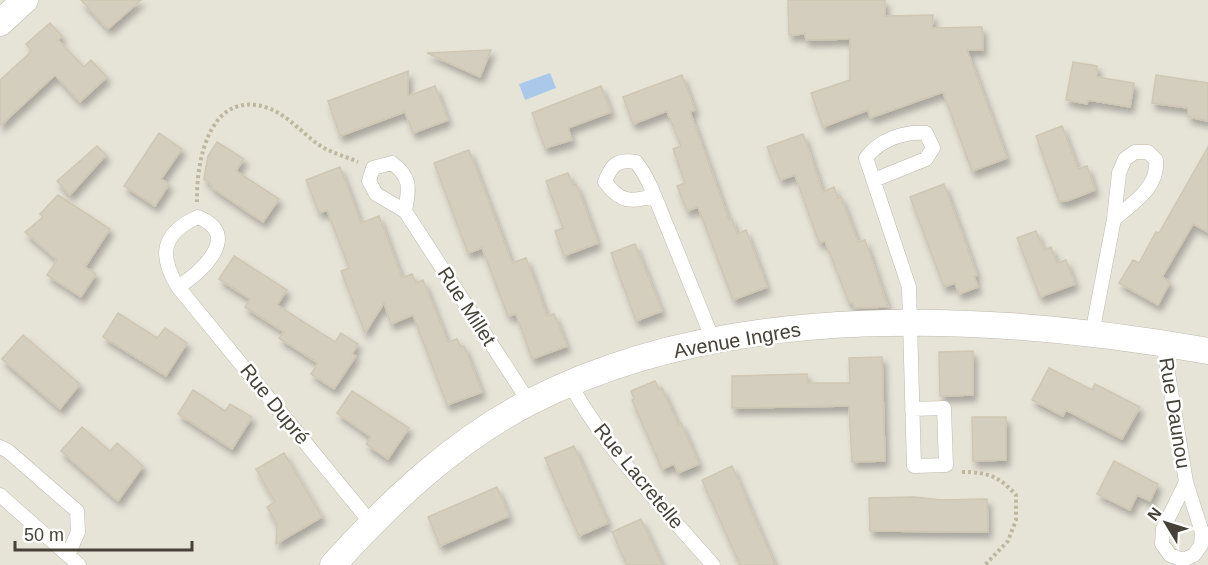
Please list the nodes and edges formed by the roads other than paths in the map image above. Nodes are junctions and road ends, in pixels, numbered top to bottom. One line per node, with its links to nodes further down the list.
1 (25, 0): 2 (street)
2 (0, 23)
3 (874, 180): 3 (lane); 8 (lane)
4 (654, 195): 10 (lane)
5 (405, 211): 5 (lane, Rue Millet); 14 (lane, Rue Millet)
6 (1114, 219): 6 (lane); 9 (lane)
7 (178, 287): 7 (lane, Rue Dupré); 19 (lane, Rue Dupré)
8 (909, 324): 9 (street, Avenue Ingres); 10 (street, Avenue Ingres); 15 (lane)
9 (1092, 334): 11 (street, Avenue Ingres)
10 (713, 340): 13 (street, Avenue Ingres)
11 (1163, 343): 12 (street, Avenue Ingres); 17 (lane, Rue Daunou)
12 (1208, 351)
13 (570, 384): 14 (street, Avenue Ingres); 23 (lane, Rue Lacretelle)
14 (529, 402): 19 (street, Avenue Ingres)
15 (912, 409): 15 (lane)
16 (0, 447): 20 (lane)
17 (1186, 482): 17 (lane, Rue Daunou)
18 (0, 495): 20 (lane)
19 (371, 523): 22 (street, Avenue Ingres)
20 (68, 555): 21 (lane)
21 (79, 565)
22 (333, 565)
23 (713, 565)

